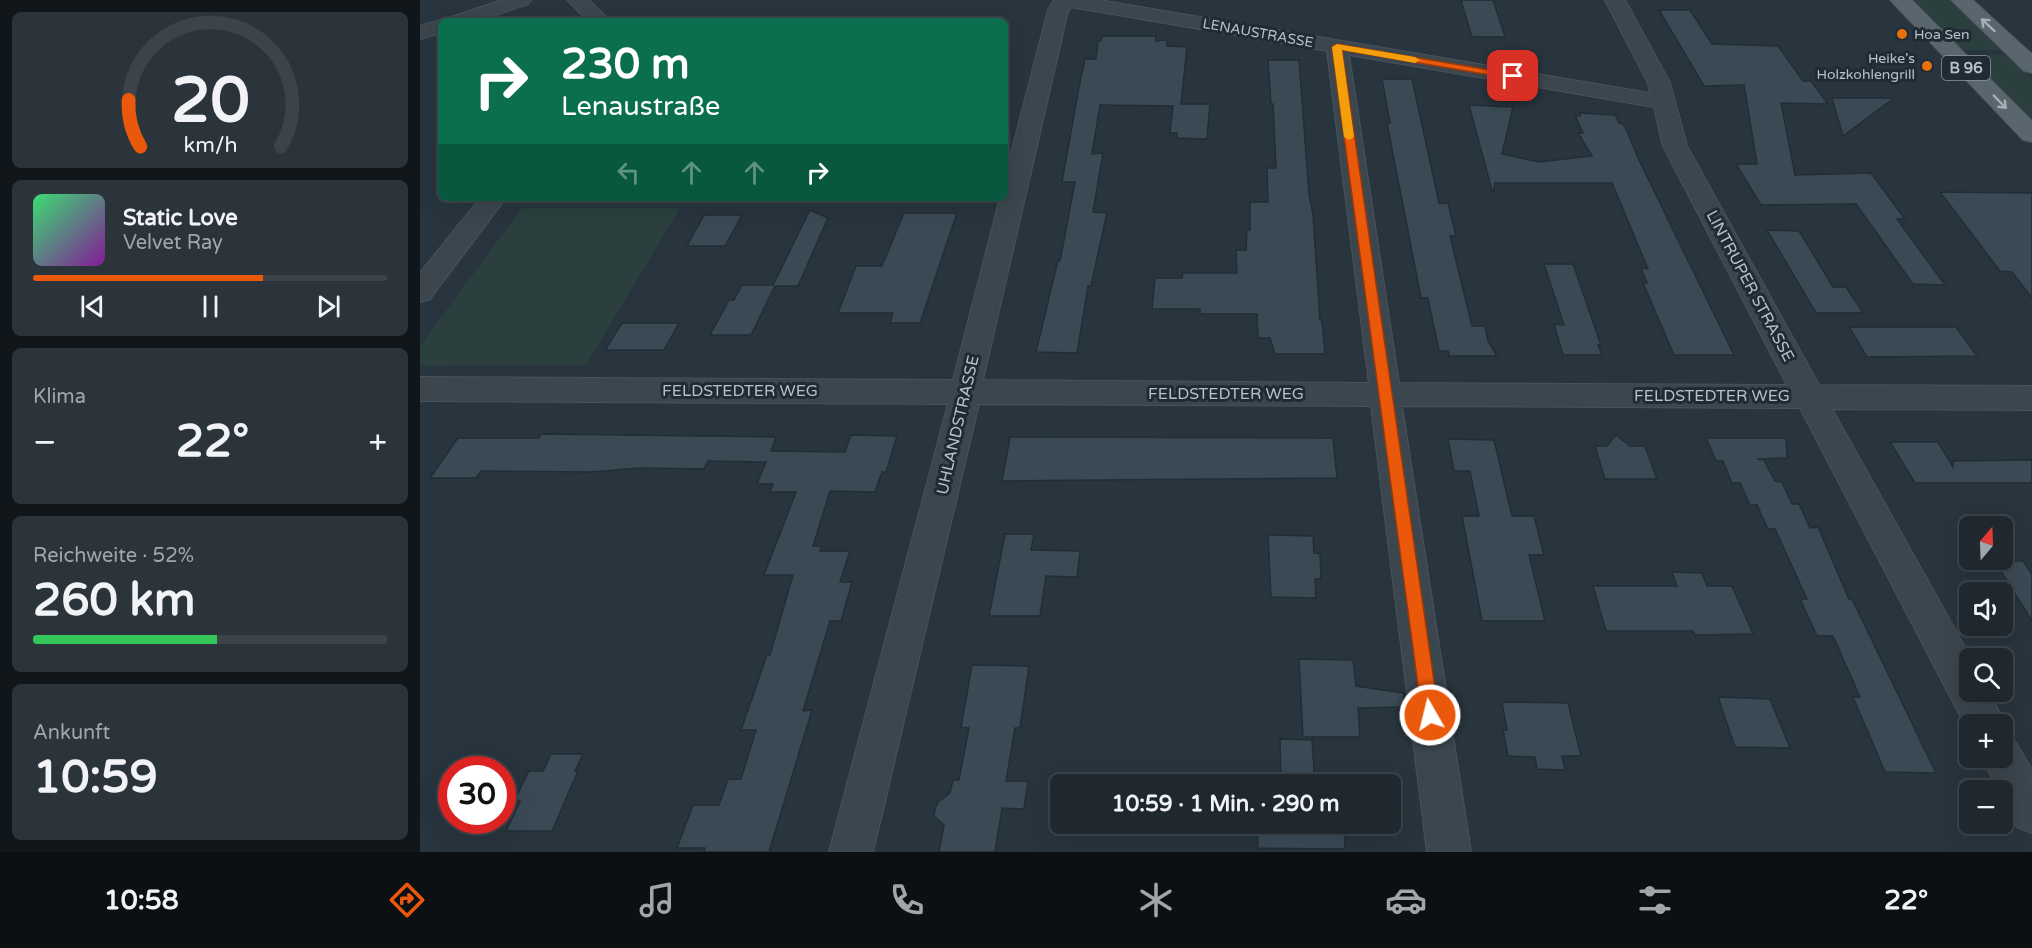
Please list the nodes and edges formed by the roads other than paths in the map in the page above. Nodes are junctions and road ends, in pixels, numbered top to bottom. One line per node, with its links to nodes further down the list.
1 (521, 0): 7 (street)
2 (577, 0): 8 (street)
3 (1065, 0): 11 (street, LENAUSTRASSE); 18 (street, UHLANDSTRASSE)
4 (1615, 0): 13 (street, LINTRUPER STRASSE)
5 (1900, 0): 14 (main road, B 96, one-way to 14)
6 (1962, 0): 12 (main road, B 96, one-way to 6)
7 (467, 18)
8 (597, 18)
9 (438, 28): 10 (street)
10 (420, 33)
11 (1337, 47): 13 (street, LENAUSTRASSE); 19 (street)
12 (2031, 65)
13 (1665, 102): 20 (street, LINTRUPER STRASSE)
14 (2032, 135)
15 (491, 201): 16 (street)
16 (420, 292)
17 (420, 389): 18 (street, FELDSTEDTER WEG)
18 (965, 392): 19 (street, FELDSTEDTER WEG); 25 (street, UHLANDSTRASSE)
19 (1386, 395): 20 (street, FELDSTEDTER WEG); 26 (street)
20 (1809, 397): 21 (street, FELDSTEDTER WEG); 22 (street, LINTRUPER STRASSE)
21 (2032, 398)
22 (1980, 714)
23 (2008, 768): 24 (street)
24 (2032, 812)
25 (851, 852)
26 (1449, 852)

